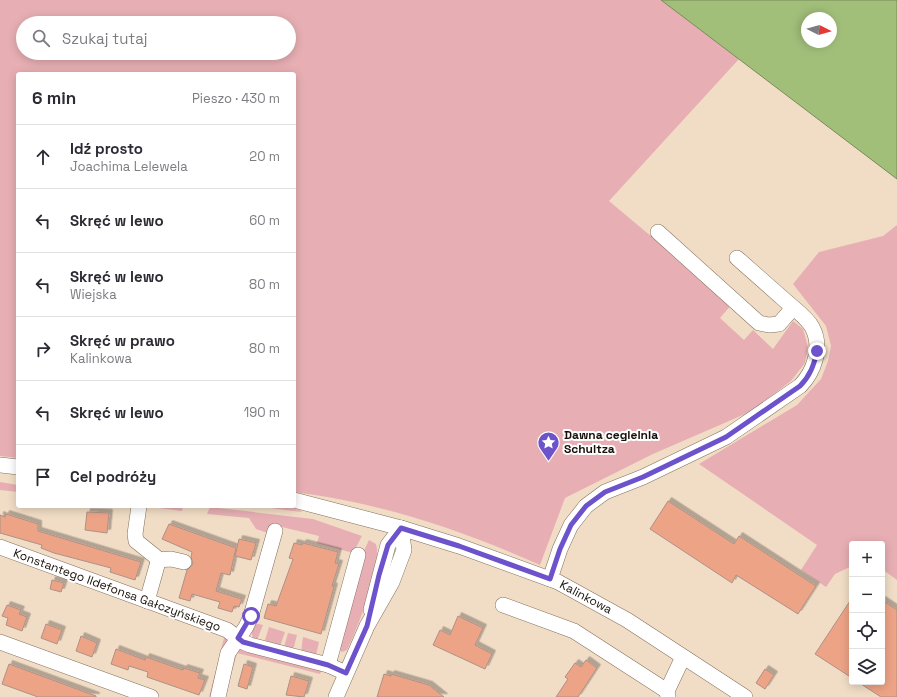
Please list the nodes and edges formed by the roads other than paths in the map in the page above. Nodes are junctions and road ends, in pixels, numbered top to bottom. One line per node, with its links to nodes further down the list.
1 (658, 232): 3 (street)
2 (737, 258): 3 (street)
3 (793, 308): 14 (street)
4 (0, 465): 5 (street)
5 (16, 467)
6 (296, 501): 8 (street, Kalinkowa)
7 (140, 508): 12 (street)
8 (401, 528): 14 (street, Kalinkowa); 21 (street)
9 (275, 531): 17 (street)
10 (0, 547): 15 (street, Konstantego Ildefonsa Gałczyńskiego)
11 (358, 555): 20 (street)
12 (157, 560): 13 (street); 15 (street)
13 (184, 562)
14 (550, 579): 19 (street, Kalinkowa)
15 (147, 601): 17 (street, Konstantego Ildefonsa Gałczyńskiego)
16 (503, 605): 22 (street)
17 (238, 638): 20 (street, Konstantego Ildefonsa Gałczyńskiego); 24 (street)
18 (0, 642): 23 (street)
19 (683, 656): 22 (street); 26 (street, Kalinkowa)
20 (328, 665): 21 (street, Konstantego Ildefonsa Gałczyńskiego)
21 (346, 673): 25 (street)
22 (667, 694)
23 (151, 697)
24 (218, 697)
25 (336, 697)
26 (745, 697)

